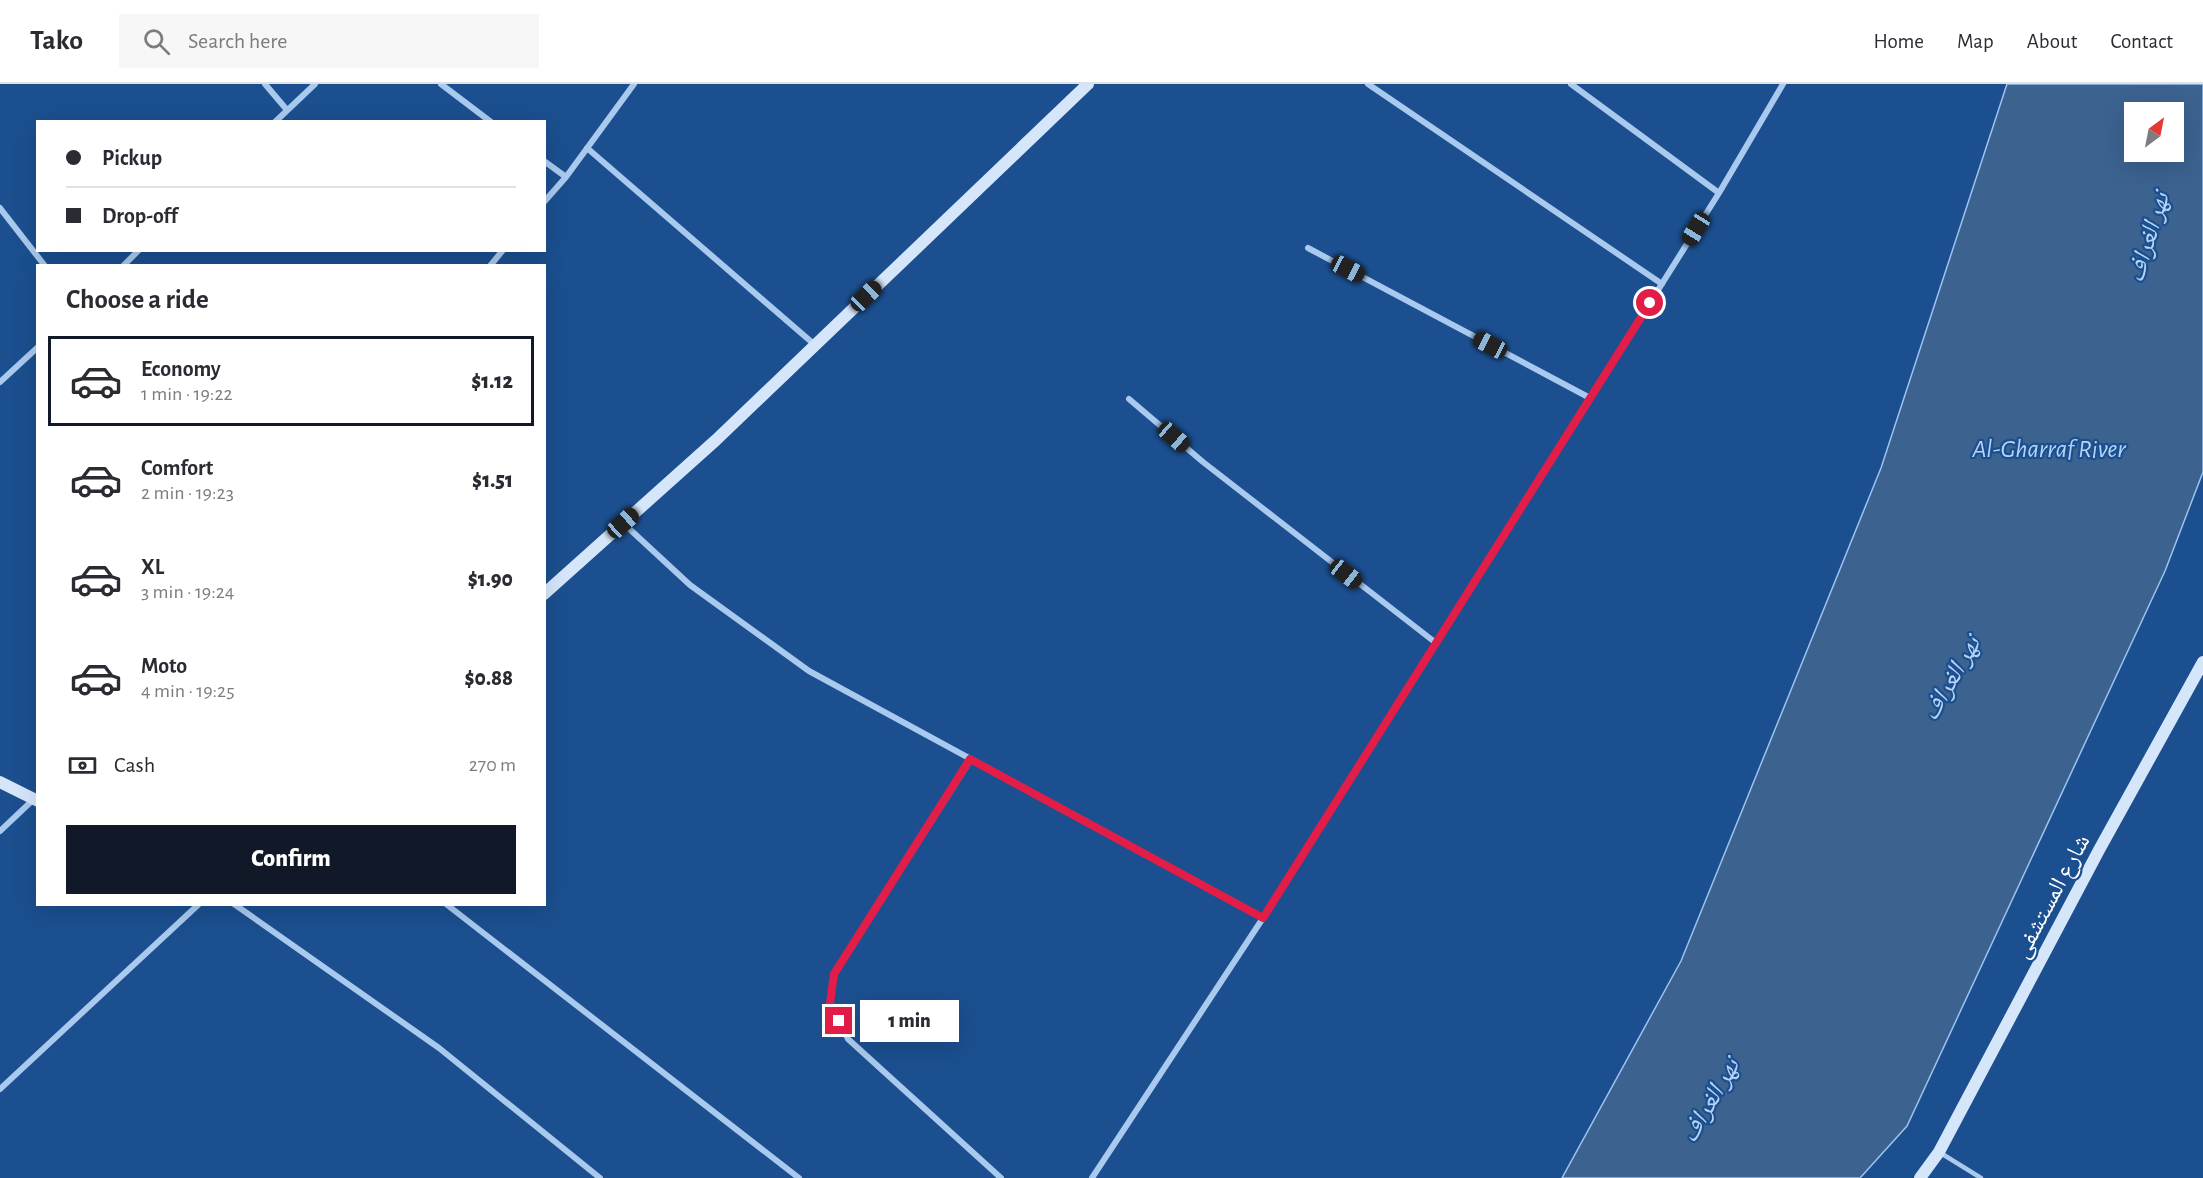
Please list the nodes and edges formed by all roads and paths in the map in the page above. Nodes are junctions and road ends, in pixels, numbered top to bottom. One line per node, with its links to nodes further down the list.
1 (265, 84): 9 (street)
2 (315, 84): 9 (street)
3 (441, 84): 11 (street)
4 (634, 84): 12 (street)
5 (1088, 84): 25 (street)
6 (1368, 84): 24 (street)
7 (1571, 84): 15 (street)
8 (1782, 84): 15 (street)
9 (287, 110): 10 (street)
10 (277, 120)
11 (488, 120)
12 (587, 148): 14 (street); 25 (street)
13 (546, 162): 14 (street)
14 (566, 177): 16 (street)
15 (1719, 193): 24 (street)
16 (546, 200)
17 (0, 208): 21 (street)
18 (1308, 248): 28 (street)
19 (137, 252): 22 (street)
20 (501, 252): 23 (street)
21 (43, 264)
22 (125, 264)
23 (492, 264)
24 (1662, 284): 28 (street)
25 (815, 345): 30 (street)
26 (36, 349): 27 (street)
27 (0, 382)
28 (1590, 398): 32 (street)
29 (1130, 399): 32 (street)
30 (623, 523): 31 (street); 34 (street)
31 (546, 592)
32 (1436, 643): 41 (street)
33 (2203, 662): 43 (street, شارع المستشفى)
34 (970, 759): 41 (street); 46 (street)
35 (0, 782): 36 (street)
36 (36, 799): 37 (street)
37 (0, 831)
38 (197, 906): 42 (street)
39 (237, 906): 44 (street)
40 (449, 906): 45 (street)
41 (1263, 918): 47 (street)
42 (0, 1089)
43 (1939, 1152): 48 (street, شارع المستشفى); 49 (lane)
44 (600, 1178)
45 (799, 1178)
46 (1001, 1178)
47 (1092, 1178)
48 (1920, 1178)
49 (1981, 1178)

